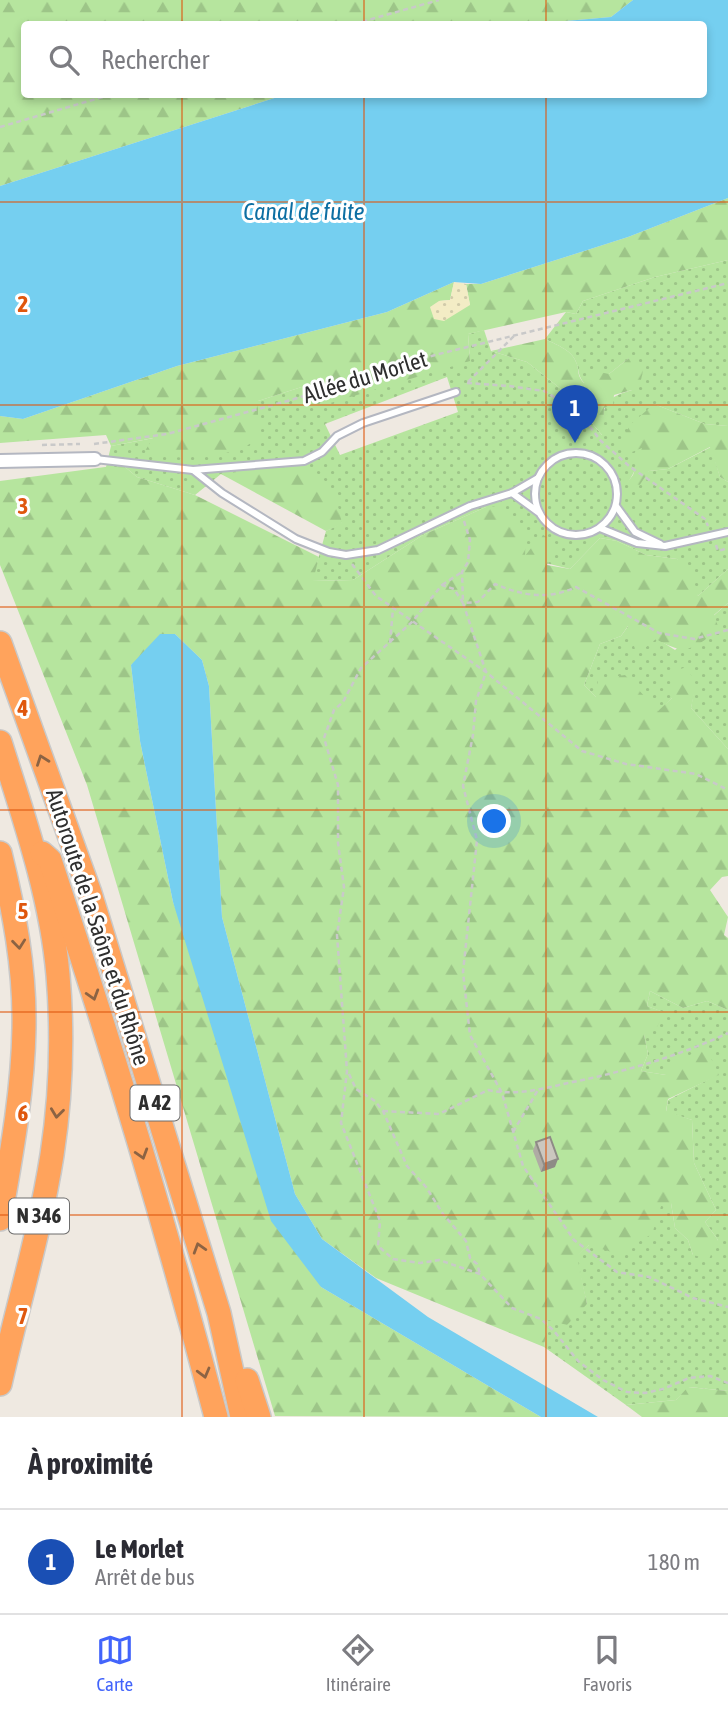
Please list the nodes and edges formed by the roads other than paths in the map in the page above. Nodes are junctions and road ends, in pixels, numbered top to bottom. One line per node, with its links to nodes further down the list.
1 (456, 392): 4 (lane)
2 (95, 459): 3 (street); 4 (lane)
3 (0, 461)
4 (193, 470): 6 (lane)
5 (538, 478): 6 (lane); 7 (lane); 8 (lane)
6 (512, 493): 8 (lane)
7 (616, 506): 9 (lane); 11 (lane)
8 (538, 512): 9 (lane)
9 (600, 527): 11 (lane)
10 (728, 532): 11 (lane)
11 (665, 546)
12 (0, 643): 19 (highway, Autoroute de la Saône et du Rhône / A 42, one-way to 12)
13 (0, 742): 15 (highway, N 346)
14 (0, 784): 17 (highway, N 346)
15 (32, 845): 17 (highway, N 346); 21 (highway, one-way to 21)
16 (0, 853): 18 (highway, one-way to 18)
17 (61, 1045): 20 (highway, N 346, one-way to 20)
18 (0, 1219)
19 (219, 1313): 22 (highway, Autoroute de la Saône et du Rhône / A 42); 23 (highway)
20 (0, 1384)
21 (216, 1417)
22 (242, 1417)
23 (258, 1417)

